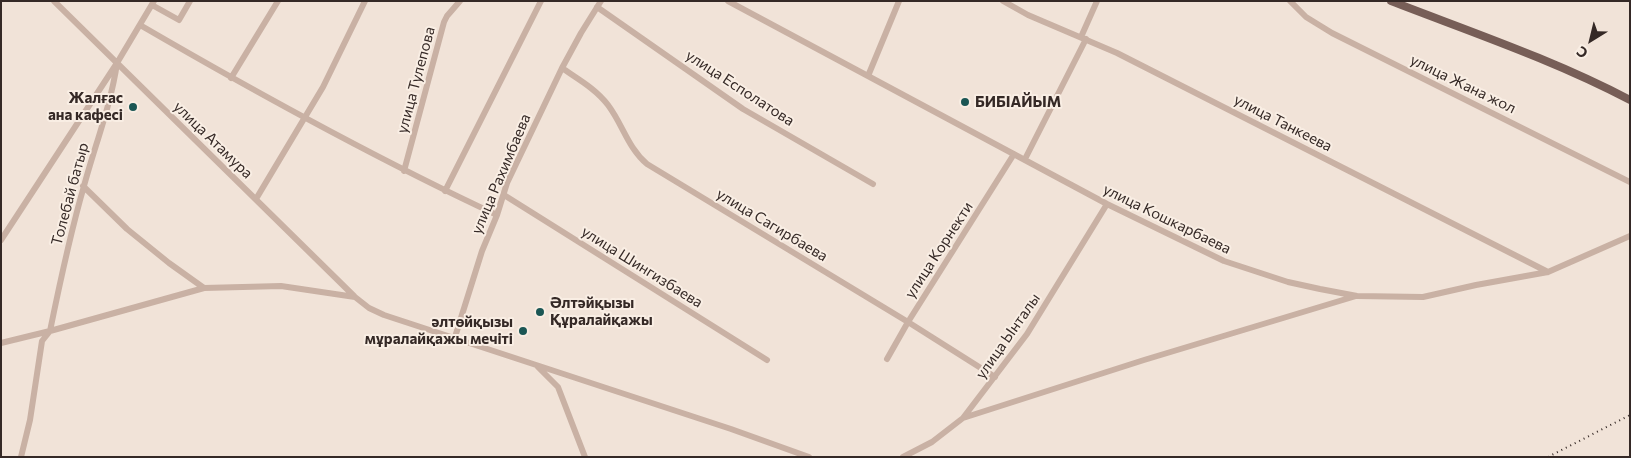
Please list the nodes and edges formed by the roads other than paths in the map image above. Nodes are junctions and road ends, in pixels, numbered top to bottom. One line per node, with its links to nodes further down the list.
1 (54, 1): 17 (street, улица Атамура)
2 (190, 1): 13 (street)
3 (278, 1): 20 (street)
4 (365, 1): 22 (street)
5 (460, 1): 25 (street, улица Тулепова)
6 (541, 1): 29 (street)
7 (728, 1): 19 (street, улица Кошкарбаева)
8 (899, 1): 19 (street)
9 (1003, 1): 16 (street, улица Танкеева)
10 (1097, 1): 16 (street)
11 (1290, 1): 26 (street, улица Жана жол)
12 (1392, 1): 21 (main road)
13 (153, 3): 15 (street)
14 (599, 4): 18 (street, улица Рахимбаева); 27 (street, улица Есполатова)
15 (140, 25): 17 (street); 20 (street)
16 (1083, 38): 24 (street); 36 (street, улица Танкеева)
17 (116, 64): 28 (street, Толебай батыр); 31 (street, улица Атамура); 35 (street)
18 (562, 68): 30 (street, улица Рахимбаева); 40 (street, улица Сагирбаева)
19 (868, 76): 23 (street, улица Кошкарбаева)
20 (231, 78): 22 (street)
21 (1630, 100)
22 (304, 118): 25 (street); 31 (street)
23 (1014, 154): 24 (street, улица Кошкарбаева); 40 (street, улица Корнекти)
24 (1025, 159): 32 (street, улица Кошкарбаева)
25 (404, 171): 29 (street)
26 (1630, 182)
27 (873, 184)
28 (83, 186): 37 (street); 41 (street, Толебай батыр)
29 (445, 191): 33 (street)
30 (504, 196): 33 (street, улица Рахимбаева); 45 (street, улица Шингизбаева)
31 (256, 200): 39 (street, улица Атамура)
32 (1107, 204): 38 (street, улица Кошкарбаева); 47 (street, улица Ынталы)
33 (497, 215): 42 (street, улица Рахимбаева)
34 (1630, 236): 36 (street, улица Кошкарбаева)
35 (1, 240)
36 (1548, 272): 38 (street, улица Кошкарбаева)
37 (204, 288): 39 (street); 41 (street)
38 (1357, 296): 48 (street)
39 (355, 297): 42 (street, улица Атамура)
40 (908, 322): 44 (street, улица Корнекти); 47 (street, улица Сагирбаева)
41 (50, 331): 43 (street); 49 (street)
42 (455, 338): 46 (street, улица Атамура)
43 (1, 343)
44 (887, 359)
45 (767, 360)
46 (537, 366): 50 (street); 51 (street, улица Атамура)
47 (995, 377): 48 (street, улица Ынталы)
48 (963, 418): 52 (street, улица Ынталы)
49 (21, 457)
50 (585, 457)
51 (808, 457)
52 (902, 457)

